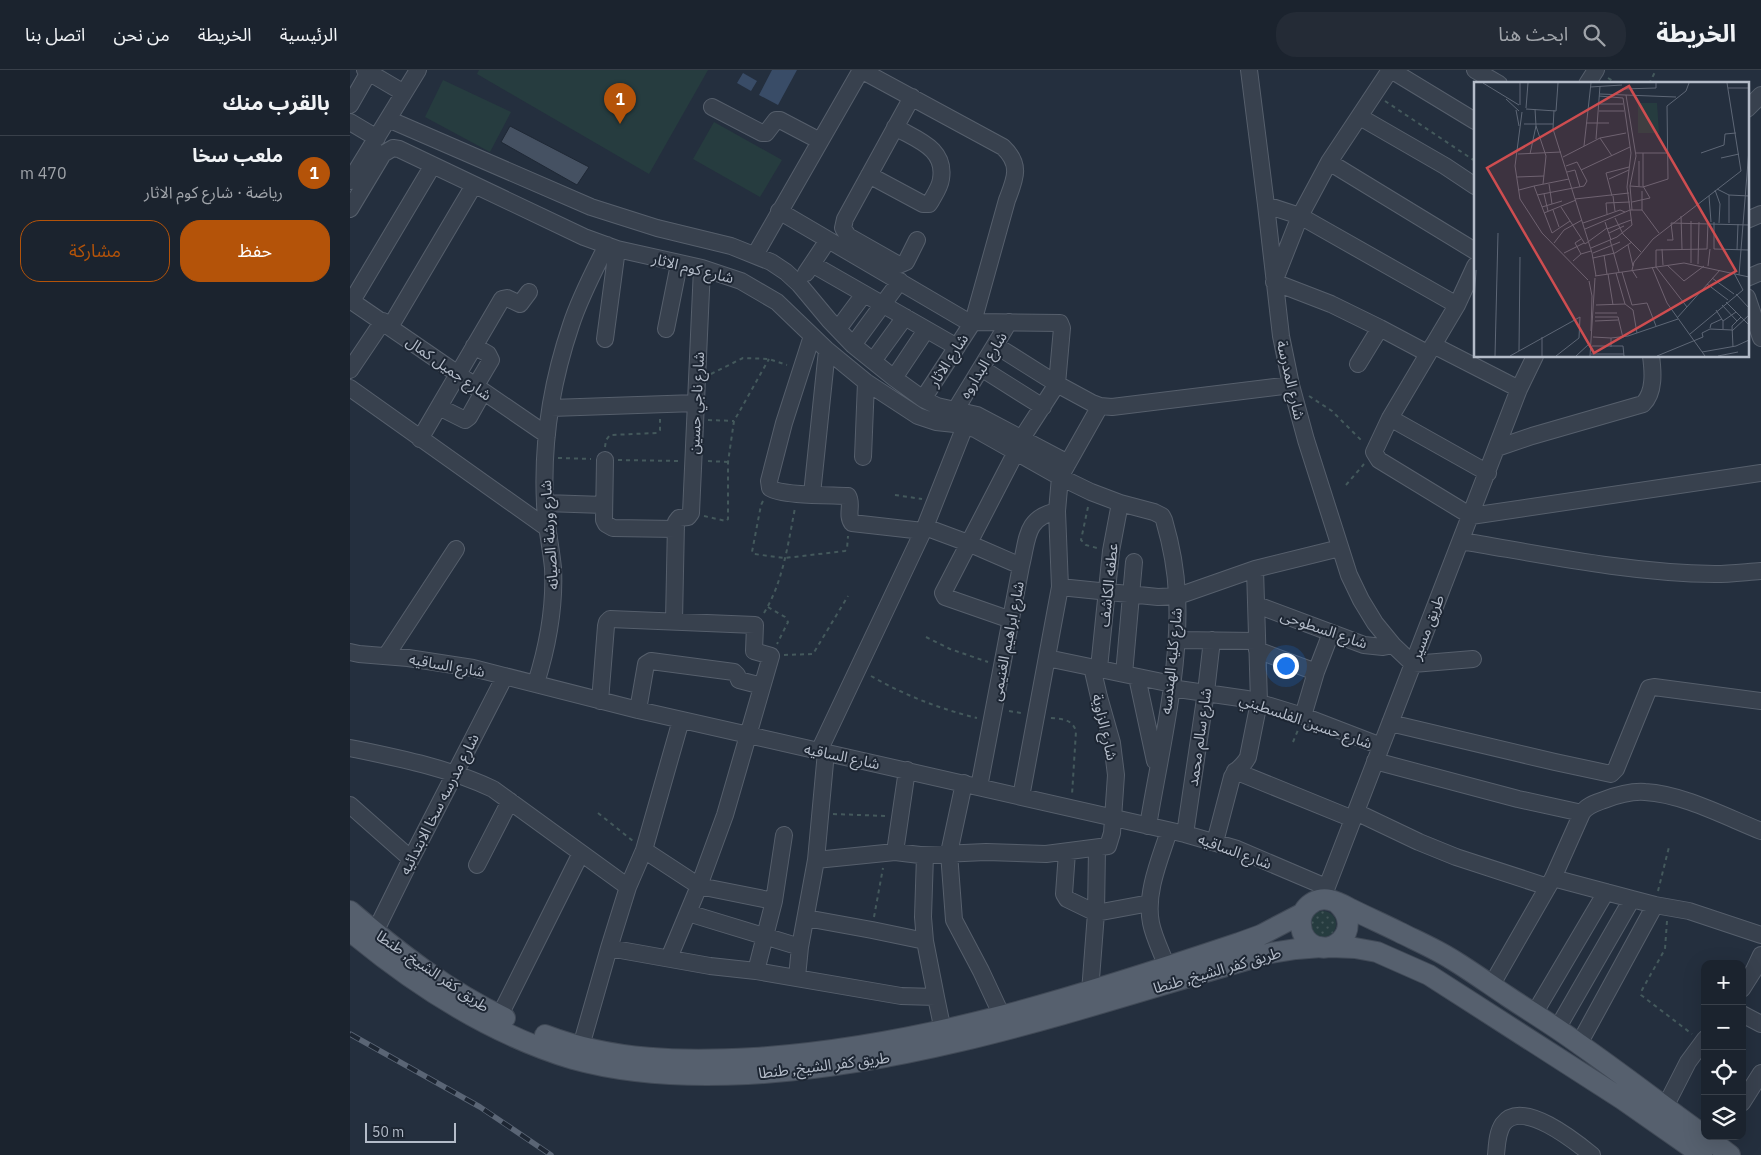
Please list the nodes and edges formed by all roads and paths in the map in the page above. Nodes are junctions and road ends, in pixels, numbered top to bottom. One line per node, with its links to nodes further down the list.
1 (418, 70): 12 (street)
2 (861, 70): 14 (street, شارع الاثار); 25 (street)
3 (1249, 70): 33 (street, شارع المدرسة)
4 (1390, 70): 13 (street); 21 (street)
5 (1475, 70): 9 (street)
6 (1596, 70): 10 (street)
7 (1656, 70): 11 (path)
8 (368, 71): 12 (street); 16 (street)
9 (1496, 82)
10 (1588, 82)
11 (1650, 82)
12 (404, 93): 20 (street)
13 (1375, 94): 19 (street); 26 (path)
14 (912, 97): 23 (street); 60 (street, شارع الاثار)
15 (1760, 98): 18 (street)
16 (350, 105)
17 (712, 107): 25 (street)
18 (1748, 108)
19 (1360, 117): 27 (street); 32 (street)
20 (388, 120): 24 (street); 43 (street, شارع كوم الاثار)
21 (1474, 120)
22 (350, 122): 24 (street)
23 (895, 127): 29 (street); 29 (street)
24 (377, 138): 30 (street)
25 (820, 141): 35 (street)
26 (1474, 160)
27 (1329, 162): 37 (street); 42 (street)
28 (434, 165): 31 (street, شارع كوم الاثار); 34 (street, شارع كوم الاثار); 56 (street)
29 (869, 174): 40 (street)
30 (350, 181)
31 (474, 185): 41 (street, شارع كوم الاثار); 62 (street)
32 (1474, 185)
33 (1266, 205): 37 (street); 51 (street, شارع المدرسة)
34 (350, 209)
35 (779, 211): 39 (street); 43 (street)
36 (1761, 214): 38 (street)
37 (1300, 216): 51 (street); 55 (street)
38 (1748, 220)
39 (828, 240): 45 (street); 50 (street)
40 (917, 240)
41 (612, 247): 44 (street, شارع كوم الاثار); 69 (street); 98 (street, شارع ورشة الصيانه)
42 (1474, 251)
43 (755, 254): 52 (street, شارع كوم الاثار)
44 (679, 264): 46 (street, شارع كوم الاثار); 64 (street)
45 (812, 264): 52 (street); 54 (street)
46 (702, 268): 67 (street, شارع كوم الاثار); 86 (street, شارع ناجي حسين)
47 (1474, 269): 55 (street)
48 (1761, 272): 49 (street)
49 (1748, 278)
50 (900, 281): 58 (street); 60 (street)
51 (1274, 282): 63 (street); 89 (street, شارع المدرسة)
52 (800, 284): 65 (street, شارع كوم الاثار)
53 (529, 292): 72 (street)
54 (864, 294): 58 (street); 65 (street)
55 (1465, 299): 74 (street)
56 (351, 300): 62 (street, شارع جميل كمال)
57 (1748, 300): 68 (street)
58 (882, 304): 59 (street); 70 (street)
59 (905, 317): 66 (street); 79 (street)
60 (973, 322): 61 (street); 73 (street, شارع الاثار)
61 (1010, 322): 71 (street, شارع البداروه); 88 (street)
62 (387, 324): 82 (street); 84 (street, شارع جميل كمال)
63 (1380, 328): 74 (street); 80 (street)
64 (666, 329)
65 (838, 329): 70 (street, شارع كوم الاثار)
66 (926, 330): 73 (street); 85 (street)
67 (812, 336): 75 (street, شارع كوم الاثار); 83 (street)
68 (1761, 338)
69 (605, 340)
70 (853, 345): 79 (street, شارع كوم الاثار)
71 (995, 345): 81 (street, شارع البداروه); 88 (street)
72 (474, 346): 84 (street); 92 (street)
73 (957, 347): 93 (street, شارع الاثار)
74 (1430, 349): 91 (street); 101 (street)
75 (827, 350): 87 (street, شارع كوم الاثار); 120 (street)
76 (1534, 358): 91 (street, طريق مسير)
77 (1652, 358): 107 (street)
78 (769, 359): 83 (path); 86 (path); 102 (path)
79 (873, 361): 85 (street, شارع كوم الاثار)
80 (1358, 364)
81 (981, 368): 97 (street); 99 (street, شارع البداروه)
82 (350, 370)
83 (800, 370): 118 (street)
84 (458, 375): 92 (street, شارع جميل كمال); 96 (street)
85 (894, 378): 93 (street, شارع كوم الاثار)
86 (697, 381): 100 (street, شارع ناجي حسين)
87 (866, 382): 103 (street, شارع كوم الاثار); 109 (street)
88 (1057, 384): 95 (street); 97 (street)
89 (1291, 385): 95 (street); 108 (path); 135 (street, شارع المدرسة)
90 (350, 388): 105 (street)
91 (1519, 389): 107 (street, طريق مسير)
92 (479, 390): 96 (street); 104 (street, شارع جميل كمال)
93 (924, 399): 99 (street, شارع كوم الاثار)
94 (661, 405): 98 (street); 100 (street); 110 (path)
95 (1100, 406): 113 (street)
96 (439, 407): 105 (street)
97 (1043, 407): 106 (street)
98 (551, 408): 104 (street, شارع ورشة الصيانه)
99 (956, 409): 106 (street, شارع كوم الاثار)
100 (695, 411): 102 (path); 111 (street, شارع ناجي حسين)
101 (1390, 418): 108 (street); 114 (street)
102 (734, 421): 112 (path)
103 (965, 426): 106 (street, شارع كوم الاثار); 122 (street)
104 (548, 435): 123 (street, شارع ورشة الصيانه)
105 (420, 440): 130 (street)
106 (1019, 445): 113 (street, شارع كوم الاثار); 116 (street, شارع كوم الاثار); 134 (street)
107 (1497, 448): 114 (street, طريق مسير)
108 (1374, 452): 117 (path); 128 (street)
109 (863, 457)
110 (605, 460): 125 (street)
111 (693, 461): 112 (path); 127 (street, شارع ناجي حسين)
112 (728, 462): 127 (path)
113 (1068, 463): 116 (street)
114 (1488, 473): 128 (street, طريق مسير)
115 (1761, 473): 128 (street)
116 (1060, 477): 119 (street, شارع كليه الهندسه); 126 (street)
117 (1346, 485)
118 (770, 488): 120 (street); 138 (path)
119 (1091, 492): 124 (street, شارع كليه الهندسه); 137 (path)
120 (805, 494): 129 (street); 138 (path)
121 (895, 496): 122 (path)
122 (936, 501): 132 (street)
123 (544, 503): 125 (street); 130 (street, شارع ورشة الصيانه)
124 (1120, 503): 137 (street, عطفه الكاشف); 147 (street, شارع كليه الهندسه)
125 (604, 504): 131 (street)
126 (1057, 511): 140 (street, شارع ابراهيم الغنيمى); 143 (street)
127 (690, 512): 131 (street)
128 (1471, 516): 133 (street, طريق مسير)
129 (850, 521): 132 (street); 138 (path)
130 (547, 528): 169 (street, شارع ورشة الصيانه)
131 (676, 529): 150 (street)
132 (924, 529): 134 (street); 165 (street)
133 (1461, 541): 142 (street); 162 (street, طريق مسير)
134 (968, 543): 140 (street); 149 (street)
135 (1340, 548): 141 (street); 155 (street, شارع المدرسة)
136 (456, 549): 158 (street)
137 (1111, 551): 144 (street, عطفه الكاشف)
138 (785, 558): 159 (path)
139 (1134, 562): 145 (street)
140 (1021, 566): 149 (street, شارع ابراهيم الغنيمى)
141 (1255, 569): 147 (street); 148 (street)
142 (1761, 571)
143 (1060, 587): 144 (street); 160 (street)
144 (1107, 592): 145 (street); 164 (street, عطفه الكاشف)
145 (1131, 595): 147 (street); 167 (street)
146 (848, 596): 159 (path)
147 (1178, 596): 153 (street, شارع كليه الهندسه)
148 (1257, 605): 151 (street, شارع السطوحى); 156 (street)
149 (1010, 620): 163 (street, شارع ابراهيم الغنيمى)
150 (674, 621): 159 (street); 173 (street)
151 (1331, 633): 155 (street, شارع السطوحى); 166 (street)
152 (926, 637): 163 (path)
153 (1176, 640): 154 (street); 171 (street, شارع كليه الهندسه)
154 (1212, 640): 156 (street); 172 (street, شارع سالم محمد)
155 (1393, 645): 162 (street, شارع المدرسة)
156 (1257, 646): 166 (street); 175 (street)
157 (350, 652): 158 (street, شارع الساقيه)
158 (386, 656): 168 (street, شارع الساقيه)
159 (771, 656): 170 (street)
160 (1048, 658): 164 (street, شارع حسين الفلسطيني); 178 (street)
161 (1473, 659): 162 (street)
162 (1413, 664): 181 (street, طريق مسير)
163 (1002, 666): 177 (street, شارع ابراهيم الغنيمى)
164 (1096, 668): 167 (street, شارع حسين الفلسطيني); 200 (street, شارع الزاوية)
165 (858, 669): 177 (path); 184 (street)
166 (1316, 672): 179 (street)
167 (1131, 675): 171 (street, شارع حسين الفلسطيني); 187 (street)
168 (505, 676): 169 (street, شارع الساقيه); 189 (street, شارع مدرسه سخا الابتدائيه)
169 (536, 684): 173 (street, شارع الساقيه)
170 (762, 686): 176 (street); 182 (street)
171 (1171, 686): 172 (street, شارع حسين الفلسطيني); 187 (street, شارع كليه الهندسه)
172 (1206, 692): 175 (street, شارع حسين الفلسطيني); 203 (street, شارع سالم محمد)
173 (600, 701): 176 (street, شارع الساقيه)
174 (1761, 701): 181 (street)
175 (1259, 702): 179 (street, شارع حسين الفلسطيني); 188 (street)
176 (638, 710): 180 (street, شارع الساقيه)
177 (993, 715): 178 (path); 190 (street, شارع ابراهيم الغنيمى)
178 (1036, 716): 191 (street); 194 (path)
179 (1303, 716): 185 (street, شارع حسين الفلسطيني)
180 (681, 720): 182 (street, شارع الساقيه); 208 (street)
181 (1390, 723): 185 (street, طريق مسير)
182 (747, 735): 184 (street, شارع الساقيه); 218 (street)
183 (350, 748): 189 (street)
184 (822, 751): 186 (street, شارع الساقيه); 197 (street)
185 (1378, 754): 196 (street, شارع حسين الفلسطيني); 198 (street, طريق مسير)
186 (907, 770): 190 (street, شارع الساقيه); 199 (street)
187 (1157, 771): 201 (street, شارع كليه الهندسه)
188 (1235, 771): 198 (street); 205 (street)
189 (454, 774): 192 (street); 214 (street, شارع مدرسه سخا الابتدائيه)
190 (971, 785): 191 (street, شارع الساقيه); 212 (street, شارع ابراهيم الغنيمى)
191 (1021, 797): 194 (street, شارع الساقيه)
192 (510, 801): 209 (street); 216 (street)
193 (350, 805): 214 (street)
194 (1071, 808): 200 (street, شارع الساقيه)
195 (598, 813): 208 (path)
196 (1582, 813): 202 (street); 217 (street)
197 (821, 814): 199 (path); 215 (street)
198 (1354, 815): 217 (street); 221 (street, طريق مسير)
199 (901, 816): 211 (street)
200 (1113, 818): 201 (street, شارع الساقيه); 207 (street, شارع الزاوية)
201 (1148, 826): 203 (street, شارع الساقيه)
202 (1761, 831)
203 (1177, 832): 205 (street, شارع الساقيه); 224 (street, شارع سالم محمد)
204 (784, 834): 223 (street)
205 (1215, 842): 221 (street, شارع الساقيه)
206 (1669, 847): 225 (path)
207 (1097, 848): 210 (street); 229 (street)
208 (644, 850): 218 (street); 219 (street)
209 (581, 852): 219 (street); 250 (street)
210 (1067, 852): 212 (street); 229 (street)
211 (890, 853): 213 (street); 215 (street); 231 (path)
212 (949, 853): 213 (street); 251 (street, شارع ابراهيم الغنيمى)
213 (925, 855): 236 (street)
214 (410, 858): 233 (street, شارع مدرسه سخا الابتدائيه)
215 (816, 860): 230 (street)
216 (477, 866)
217 (1550, 882): 220 (street); 246 (street)
218 (699, 886): 223 (street); 228 (street)
219 (628, 887): 239 (street)
220 (1606, 892): 222 (street); 249 (street)
221 (1329, 896): 227 (main road); 238 (main road); 246 (main road)
222 (1632, 899): 225 (street); 254 (street)
223 (774, 901): 235 (street)
224 (1150, 903): 229 (street); 242 (street, شارع سالم محمد)
225 (1662, 907): 234 (street); 256 (path); 258 (street)
226 (350, 910): 233 (main road, طريق كفر الشيخ, طنطا)
227 (1303, 912): 238 (main road); 242 (main road, طريق كفر الشيخ, طنطا)
228 (688, 913): 235 (street); 241 (street)
229 (1096, 913): 247 (street)
230 (806, 918): 231 (street); 237 (street)
231 (872, 930): 236 (street)
232 (350, 931): 238 (main road, طريق كفر الشيخ, طنطا)
233 (375, 932): 250 (main road, طريق كفر الشيخ, طنطا)
234 (1761, 935)
235 (765, 936): 237 (street); 243 (street)
236 (925, 941): 248 (street)
237 (800, 947): 244 (street)
238 (1326, 947): 263 (main road, طريق كفر الشيخ, طنطا)
239 (609, 948): 241 (street); 259 (street)
240 (1761, 955): 245 (street)
241 (669, 958): 243 (street)
242 (1167, 967): 247 (main road, طريق كفر الشيخ, طنطا)
243 (756, 971): 244 (street)
244 (797, 977): 248 (street)
245 (1746, 982)
246 (1491, 986): 249 (main road)
247 (1090, 992): 251 (main road, طريق كفر الشيخ, طنطا)
248 (936, 997): 255 (street)
249 (1534, 1014): 254 (main road)
250 (500, 1015): 259 (main road, طريق كفر الشيخ, طنطا)
251 (1002, 1016): 255 (main road, طريق كفر الشيخ, طنطا)
252 (1746, 1016): 253 (street)
253 (1761, 1024)
254 (1557, 1029): 258 (main road)
255 (943, 1031): 259 (main road, طريق كفر الشيخ, طنطا)
256 (1701, 1039)
257 (1701, 1043): 262 (street)
258 (1579, 1044): 262 (main road)
259 (581, 1046)
260 (1761, 1073): 261 (street)
261 (1746, 1097)
262 (1665, 1107): 263 (main road)
263 (1709, 1146)
264 (1496, 1155): 265 (street)
265 (1592, 1155)

